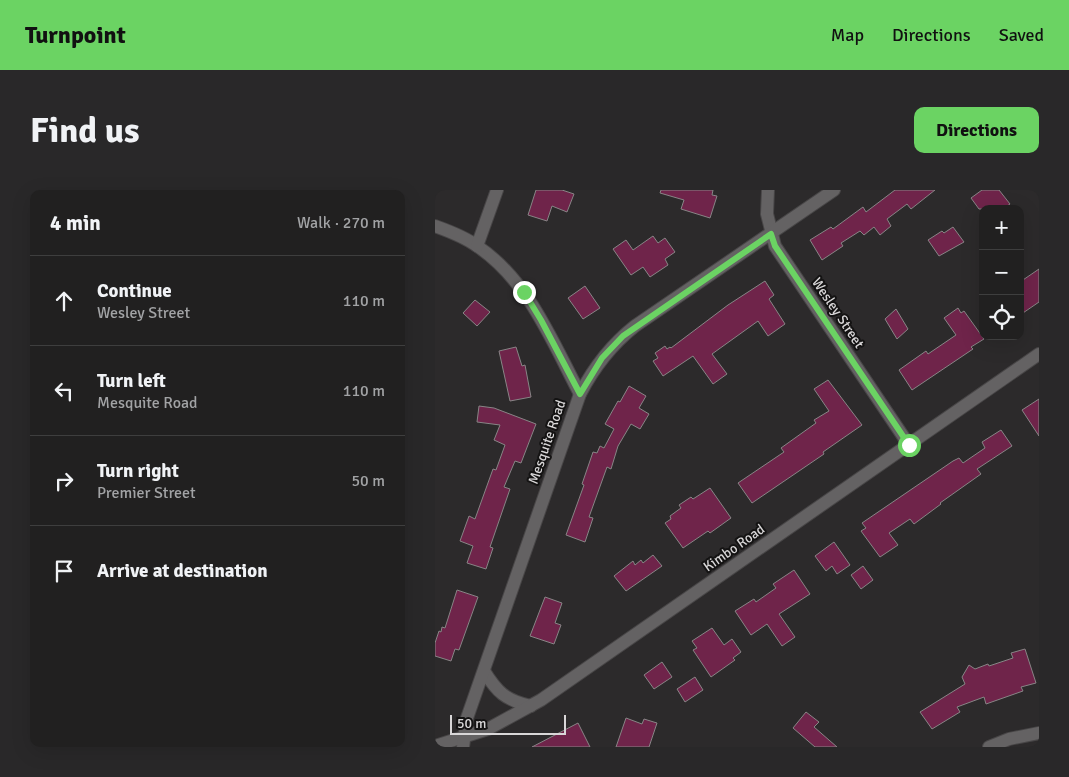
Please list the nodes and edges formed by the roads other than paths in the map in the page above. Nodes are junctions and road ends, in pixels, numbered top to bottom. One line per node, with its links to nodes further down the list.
1 (497, 190): 6 (street)
2 (768, 190): 5 (street, Wesley Street)
3 (834, 190): 5 (street, Mesquite Road)
4 (435, 226): 6 (street)
5 (771, 234): 8 (street, Mesquite Road); 9 (street, Wesley Street)
6 (477, 246): 8 (street)
7 (1039, 354): 9 (street, Kimbo Road)
8 (580, 394): 10 (street, Mesquite Road)
9 (909, 445): 11 (street, Kimbo Road)
10 (484, 670): 11 (street); 13 (street, Mesquite Road)
11 (531, 706): 13 (street, Kimbo Road)
12 (1039, 733): 15 (street)
13 (464, 742): 14 (street, Kimbo Road)
14 (435, 746)
15 (989, 747)

